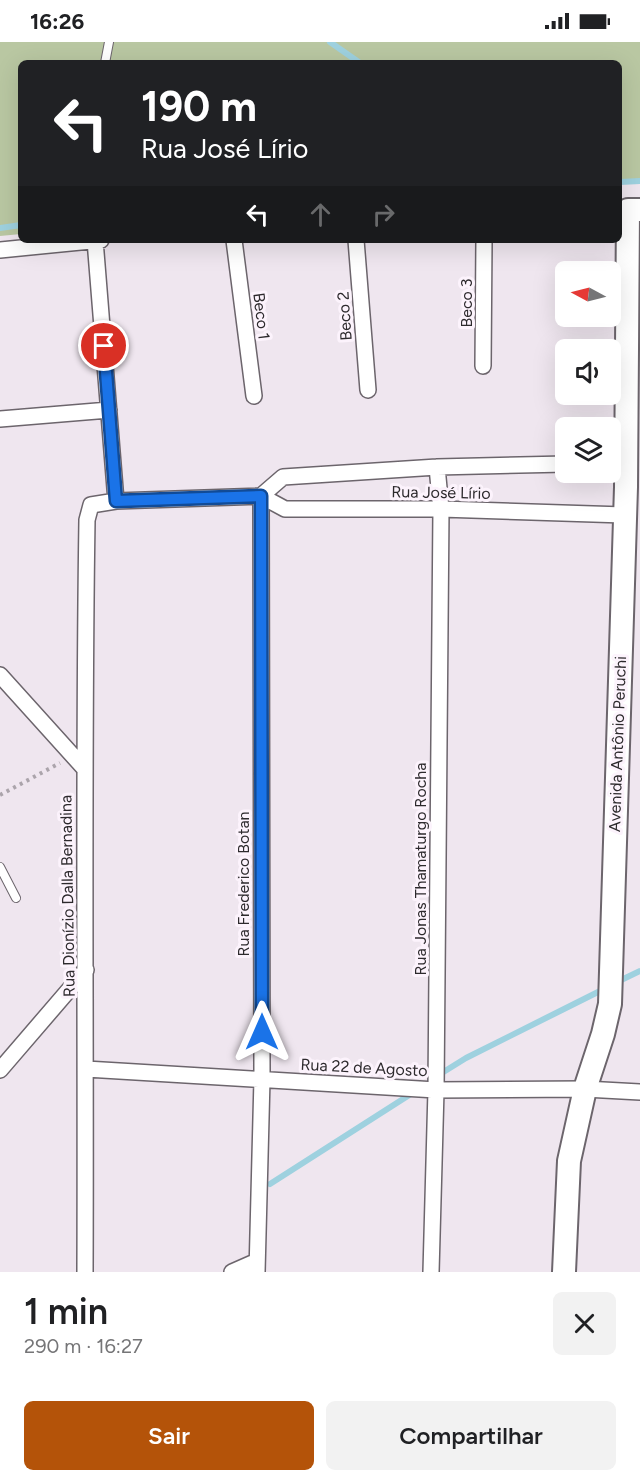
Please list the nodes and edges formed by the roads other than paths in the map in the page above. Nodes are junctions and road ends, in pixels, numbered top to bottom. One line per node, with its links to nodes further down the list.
1 (110, 42): 2 (lane)
2 (106, 60)
3 (629, 210): 14 (main road, Avenida Antônio Peruchi)
4 (66, 243): 9 (street)
5 (95, 243): 13 (street)
6 (234, 243): 12 (street, Beco 1)
7 (356, 243): 11 (street, Beco 2)
8 (484, 243): 10 (street, Beco 3)
9 (0, 250)
10 (483, 366)
11 (368, 390)
12 (254, 396)
13 (109, 410): 15 (street); 21 (street)
14 (620, 417)
15 (0, 419)
16 (555, 464): 17 (street, Rua José Lírio)
17 (437, 466): 20 (street, Rua José Lírio); 22 (street, Rua Jonas Thamaturgo Rocha)
18 (621, 469): 19 (main road, Avenida Antônio Peruchi)
19 (633, 487): 23 (main road, Avenida Antônio Peruchi)
20 (261, 496): 21 (street, Rua José Lírio); 22 (street, Rua José Lírio); 32 (street, Rua Frederico Botan)
21 (116, 501): 24 (street, Rua José Lírio)
22 (441, 509): 23 (street, Rua José Lírio); 34 (street, Rua Jonas Thamaturgo Rocha)
23 (624, 515): 33 (main road, Avenida Antônio Peruchi)
24 (87, 520): 26 (street, Rua Dionízio Dalla Bernadina)
25 (0, 675): 26 (street)
26 (79, 762): 29 (street, Rua Dionízio Dalla Bernadina)
27 (0, 867): 28 (lane)
28 (16, 898)
29 (86, 970): 30 (street, Rua Dionízio Dalla Bernadina); 31 (street)
30 (86, 1069): 32 (street, Rua 22 de Agosto); 37 (street, Rua Dionízio Dalla Bernadina)
31 (0, 1070)
32 (262, 1079): 34 (street, Rua 22 de Agosto); 36 (street, Rua Frederico Botan)
33 (585, 1089): 34 (street, Rua 22 de Agosto); 35 (street, Rua 22 de Agosto); 40 (main road, Avenida Antônio Peruchi)
34 (436, 1090): 39 (street, Rua Jonas Thamaturgo Rocha)
35 (640, 1092)
36 (257, 1267): 38 (street)
37 (85, 1272)
38 (232, 1272)
39 (431, 1272)
40 (564, 1272)

